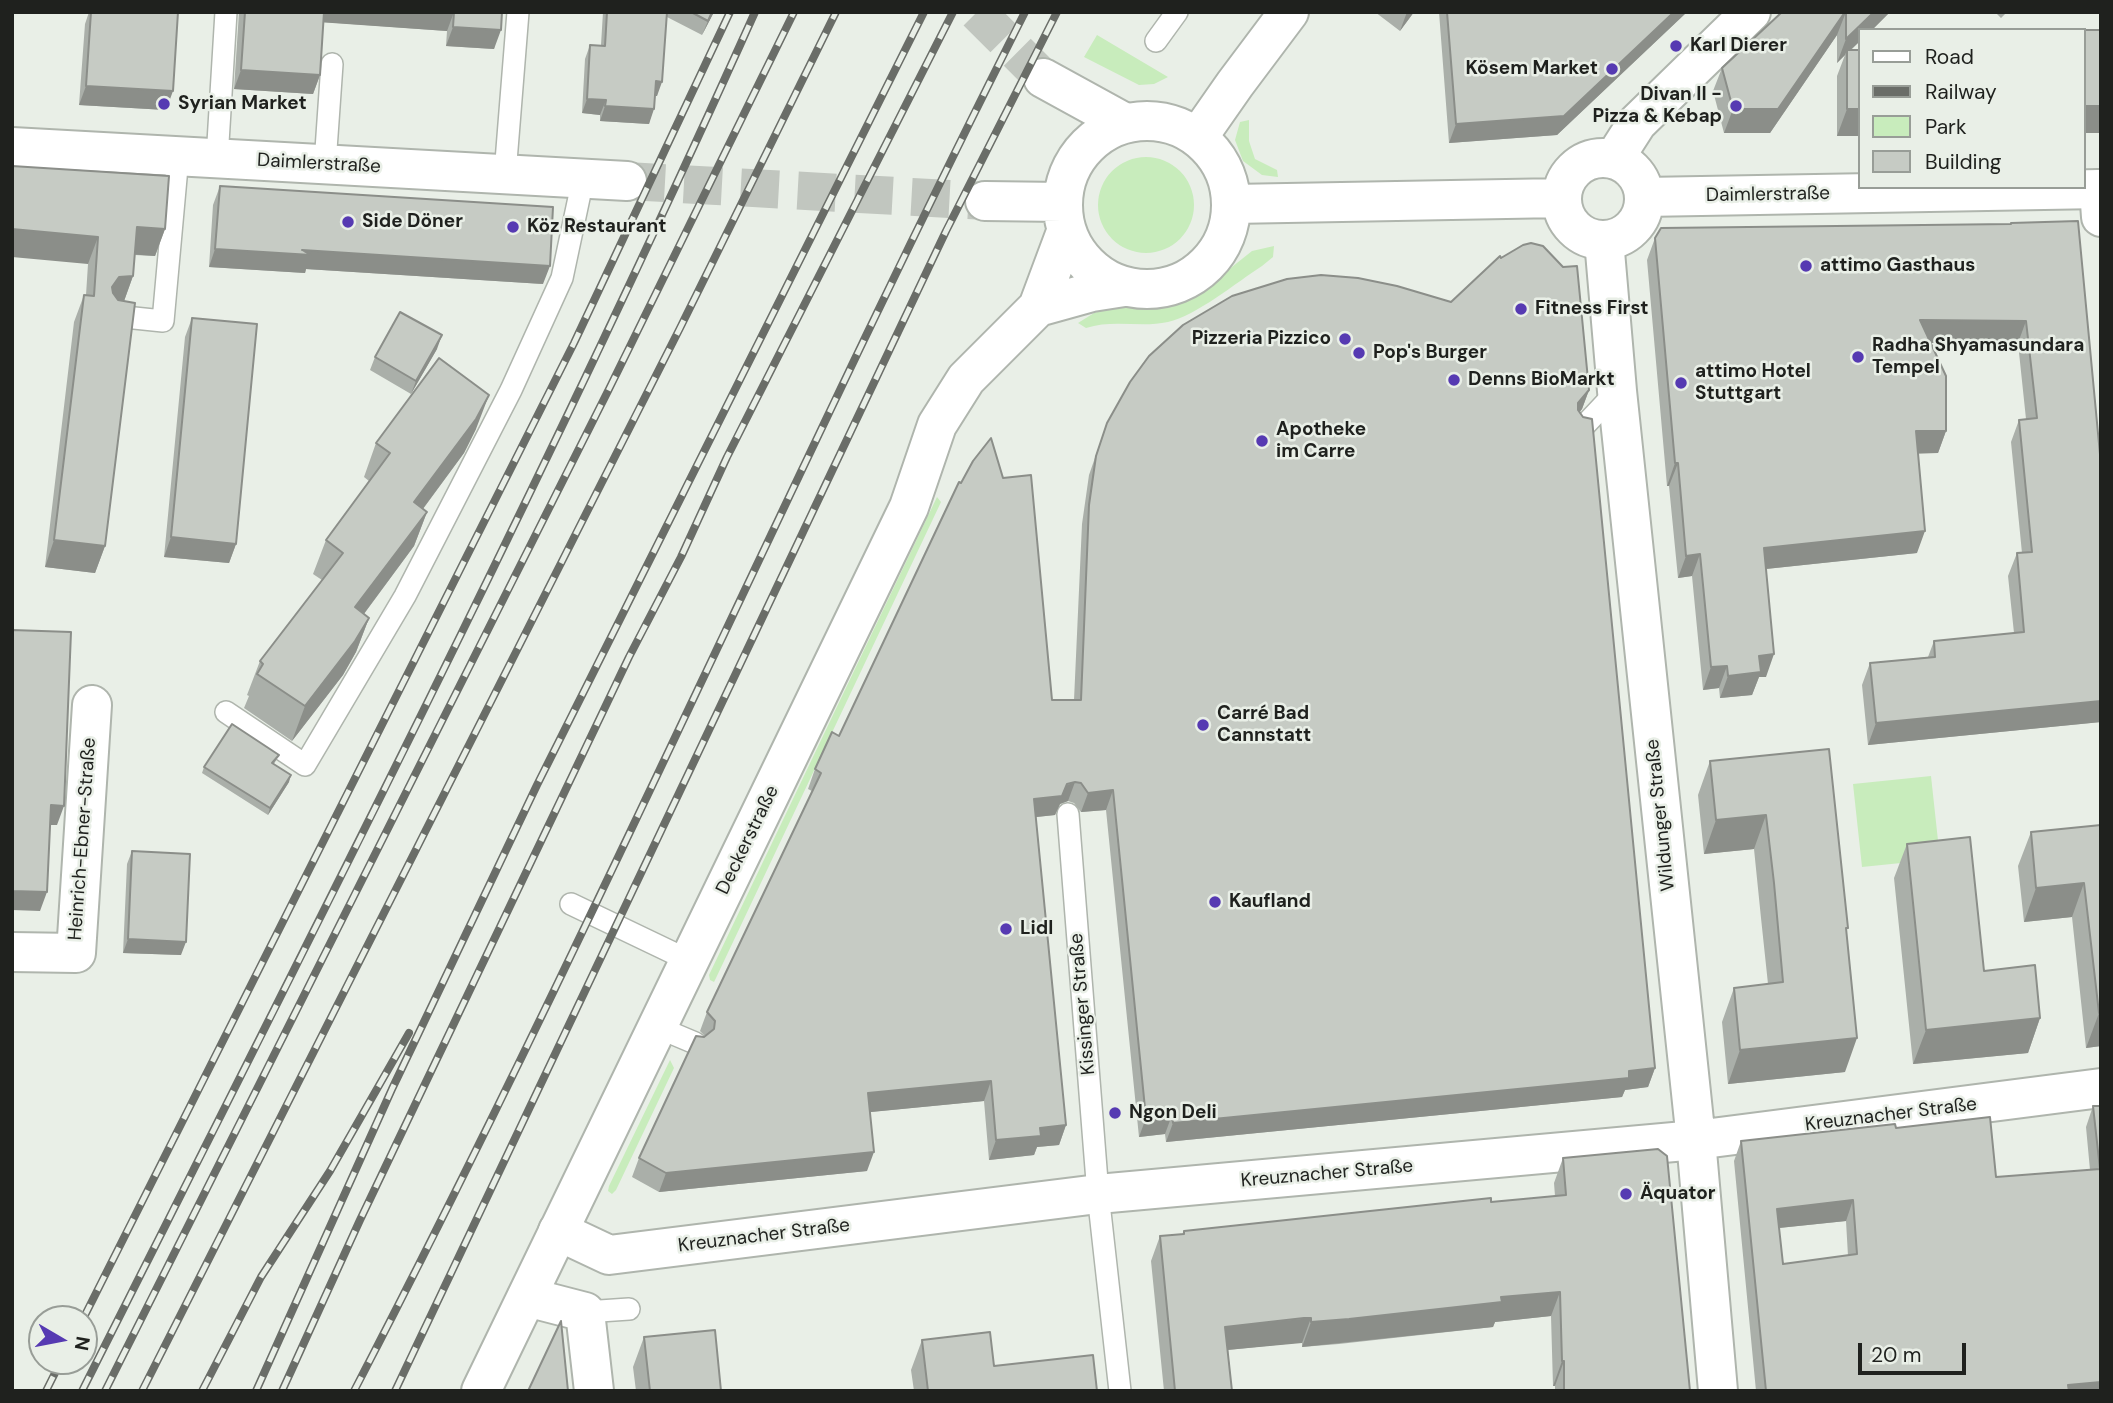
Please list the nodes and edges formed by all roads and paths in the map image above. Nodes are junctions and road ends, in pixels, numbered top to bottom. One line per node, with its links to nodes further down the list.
1 (226, 12): 13 (lane)
2 (518, 12): 16 (lane)
3 (1177, 12): 6 (lane)
4 (1289, 12): 10 (street)
5 (1751, 12): 14 (street)
6 (1156, 41)
7 (332, 64): 15 (lane)
8 (1042, 78): 9 (street)
9 (1125, 123): 10 (street); 24 (street)
10 (1198, 137): 23 (street)
11 (12, 147): 12 (street, Daimlerstraße)
12 (178, 156): 13 (street, Daimlerstraße); 28 (lane)
13 (217, 159): 15 (street, Daimlerstraße)
14 (1616, 159): 19 (street); 20 (street)
15 (326, 164): 16 (street, Daimlerstraße)
16 (505, 174): 17 (street, Daimlerstraße)
17 (583, 179): 18 (street, Daimlerstraße); 32 (lane)
18 (626, 181)
19 (1644, 197): 21 (street, Daimlerstraße); 25 (street)
20 (1561, 198): 23 (street); 25 (street)
21 (2100, 198)
22 (985, 201): 24 (street)
23 (1232, 204): 26 (street)
24 (1064, 217): 26 (street); 27 (street, Deckerstraße)
25 (1604, 240): 29 (street, Wildunger Straße)
26 (1124, 288): 27 (street, Deckerstraße)
27 (1038, 307): 36 (street, Deckerstraße)
28 (115, 316)
29 (1617, 391): 30 (lane); 40 (street, Wildunger Straße)
30 (1584, 426)
31 (92, 705): 35 (street, Heinrich-Ebner-Straße)
32 (226, 712)
33 (1068, 814): 41 (lane, Kissinger Straße)
34 (571, 904): 36 (lane)
35 (12, 952)
36 (690, 961): 37 (street, Deckerstraße)
37 (657, 1027): 38 (lane); 42 (street, Deckerstraße)
38 (695, 1043)
39 (2101, 1088): 40 (street, Kreuznacher Straße)
40 (1696, 1140): 41 (street, Kreuznacher Straße); 49 (street, Wildunger Straße)
41 (1098, 1195): 42 (street, Kreuznacher Straße); 48 (lane, Kissinger Straße)
42 (558, 1231): 43 (street, Deckerstraße)
43 (527, 1297): 45 (street); 46 (street, Deckerstraße)
44 (629, 1309): 45 (lane)
45 (584, 1312): 47 (street)
46 (481, 1391)
47 (594, 1391)
48 (1120, 1391)
49 (1718, 1391)

